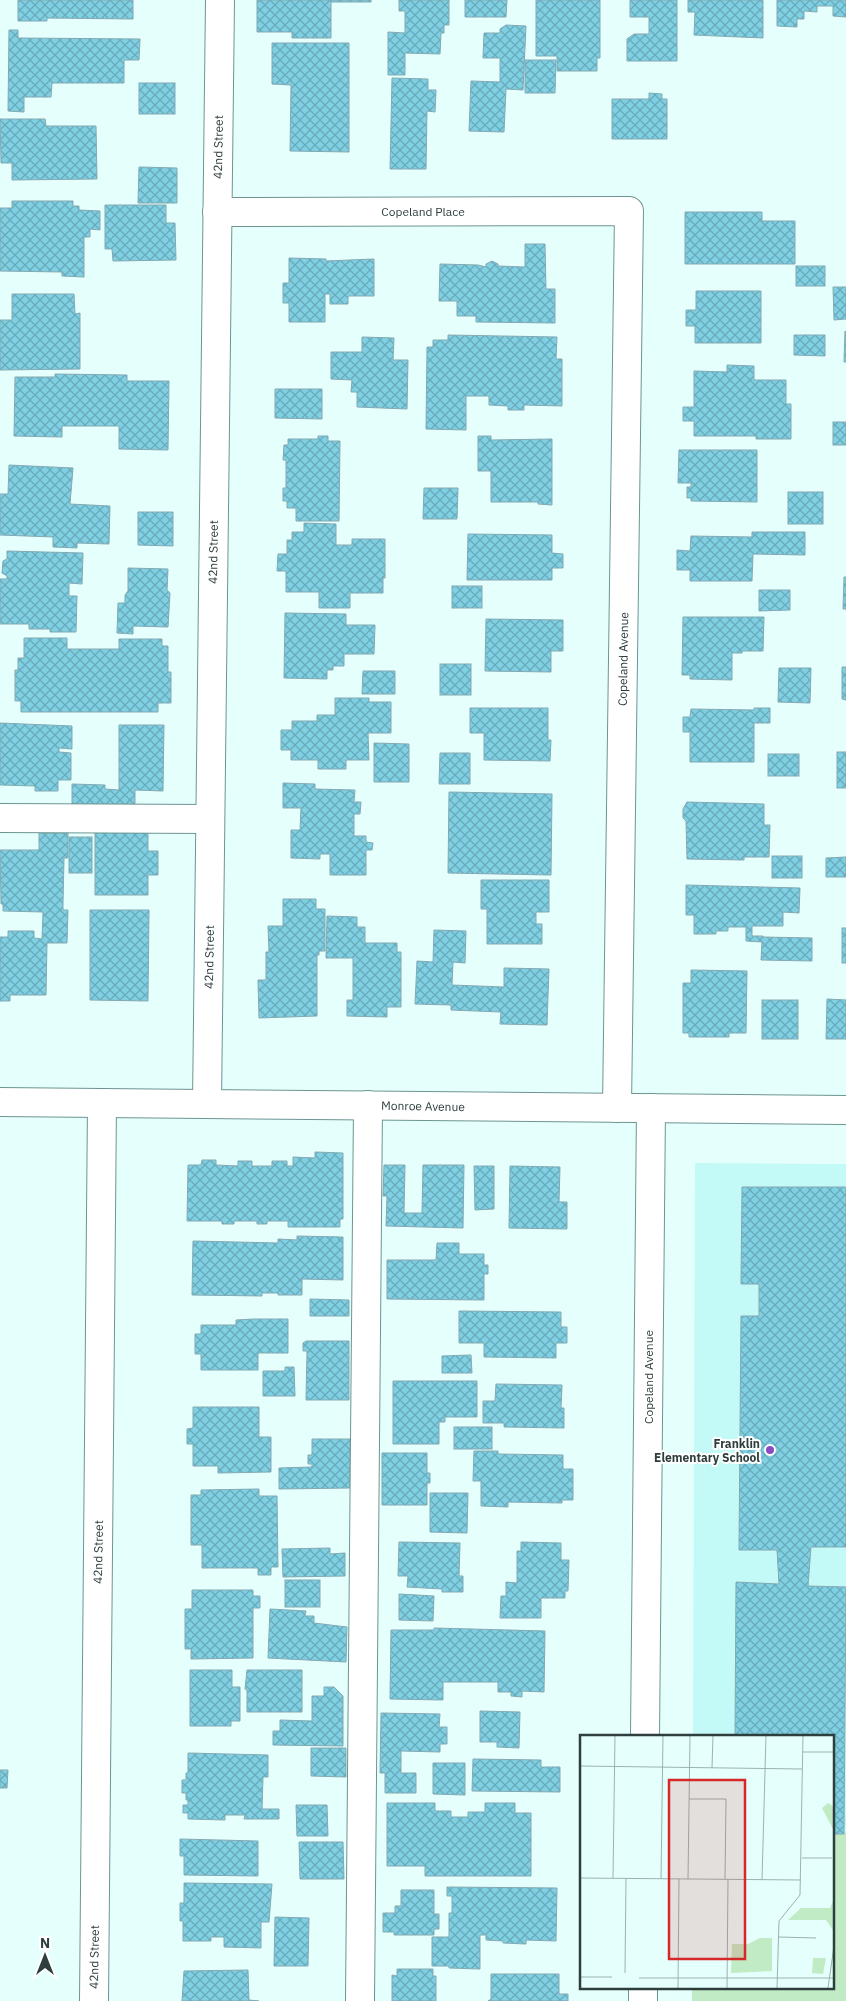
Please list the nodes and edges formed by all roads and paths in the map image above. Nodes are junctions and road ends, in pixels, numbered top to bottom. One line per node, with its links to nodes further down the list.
1 (220, 0): 3 (street, 42nd Street)
2 (628, 211): 3 (street, Copeland Place); 10 (street, Copeland Avenue)
3 (217, 212): 5 (street, 42nd Street)
4 (0, 818): 5 (street)
5 (210, 819): 8 (street, 42nd Street)
6 (0, 1102): 7 (street, Monroe Avenue)
7 (102, 1103): 8 (street, Monroe Avenue); 15 (street, 42nd Street)
8 (207, 1104): 9 (street, Monroe Avenue)
9 (368, 1105): 10 (street, Monroe Avenue); 16 (street)
10 (617, 1108): 11 (street, Monroe Avenue)
11 (651, 1108): 12 (street, Monroe Avenue); 13 (street, Copeland Avenue)
12 (846, 1110)
13 (645, 1735)
14 (643, 1988): 17 (street)
15 (94, 2001)
16 (360, 2001)
17 (643, 2001)

